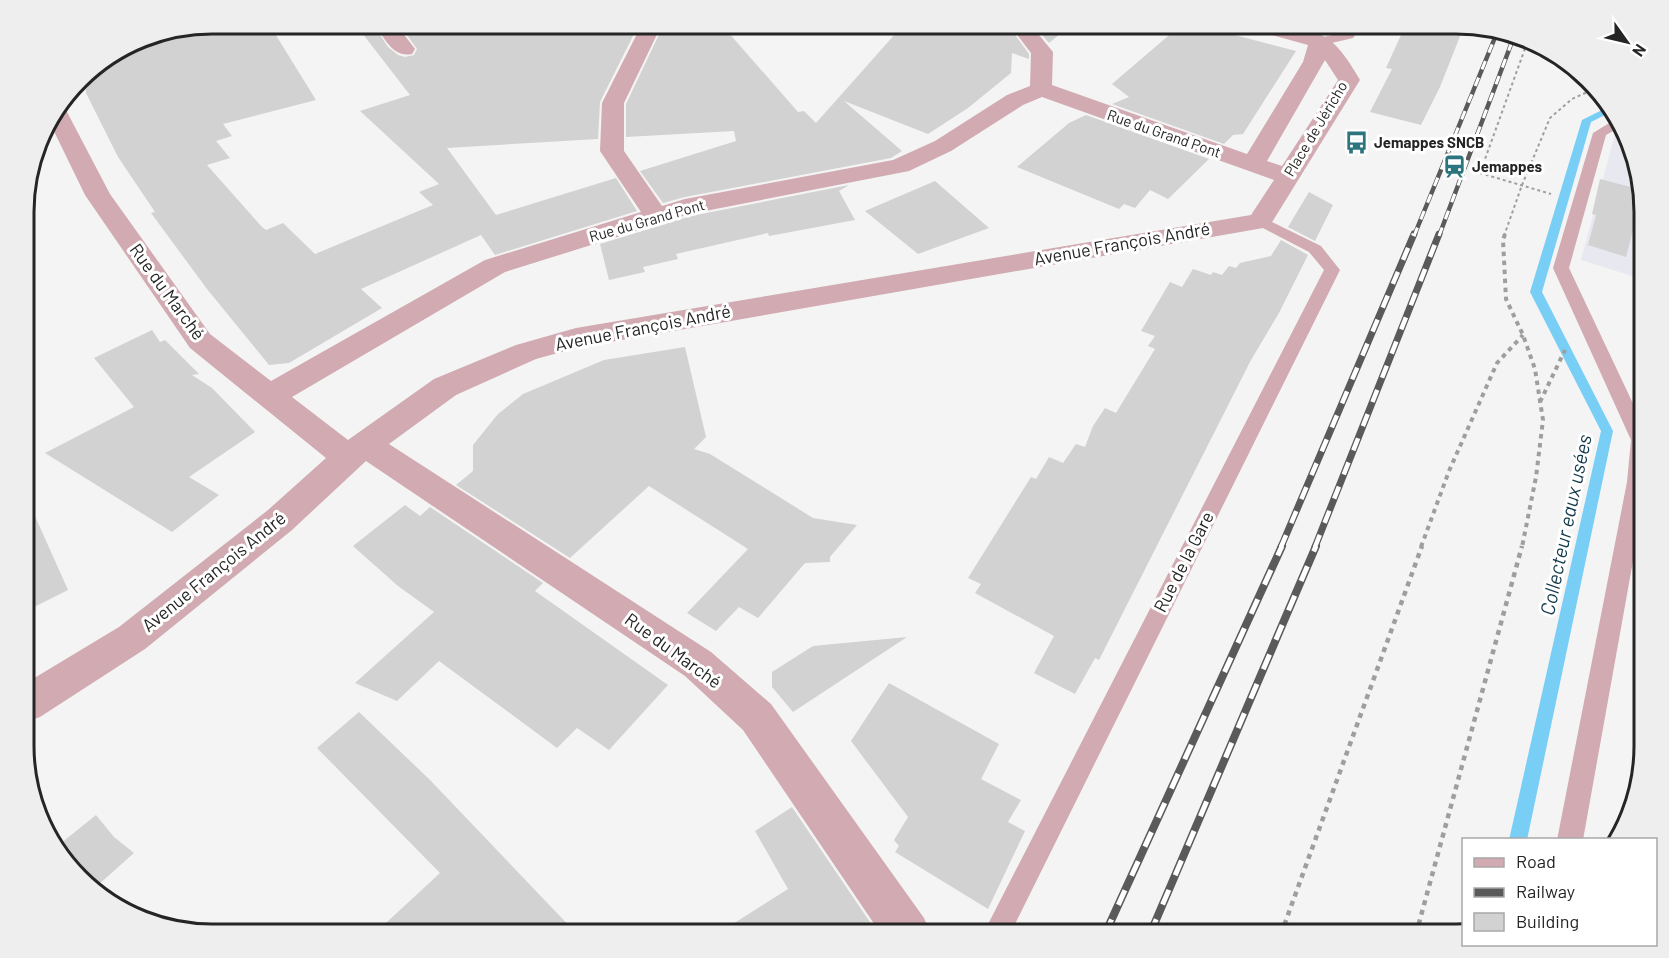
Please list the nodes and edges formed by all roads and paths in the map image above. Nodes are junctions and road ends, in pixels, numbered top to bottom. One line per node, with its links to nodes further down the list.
1 (393, 35): 8 (street)
2 (647, 35): 16 (street)
3 (1028, 35): 9 (street)
4 (1294, 35): 6 (street)
5 (1349, 35): 6 (lane)
6 (1319, 42): 13 (street, Place de Jéricho); 14 (street, Place de Jéricho)
7 (1525, 48): 15 (path)
8 (404, 49)
9 (1041, 89): 13 (street, Rue du Grand Pont); 16 (street, Rue du Grand Pont)
10 (1587, 92): 15 (path)
11 (60, 120): 20 (street, Rue du Marché)
12 (1612, 126): 18 (lane)
13 (1253, 165): 14 (street, Rue du Grand Pont)
14 (1287, 176): 17 (street, Place de Jéricho)
15 (1522, 185): 19 (path)
16 (656, 216): 20 (street, Rue du Grand Pont)
17 (1260, 220): 23 (street, Avenue François André); 28 (lane, Rue de la Gare)
18 (1582, 314): 21 (path); 22 (lane)
19 (1523, 335): 21 (path); 29 (path)
20 (269, 396): 23 (street, Rue du Marché)
21 (1540, 402): 30 (path)
22 (1634, 426)
23 (356, 451): 25 (street, Avenue François André); 27 (street, Rue du Marché)
24 (1634, 498): 26 (lane)
25 (34, 699)
26 (1570, 838)
27 (901, 923)
28 (1001, 923)
29 (1285, 923)
30 (1419, 923)

